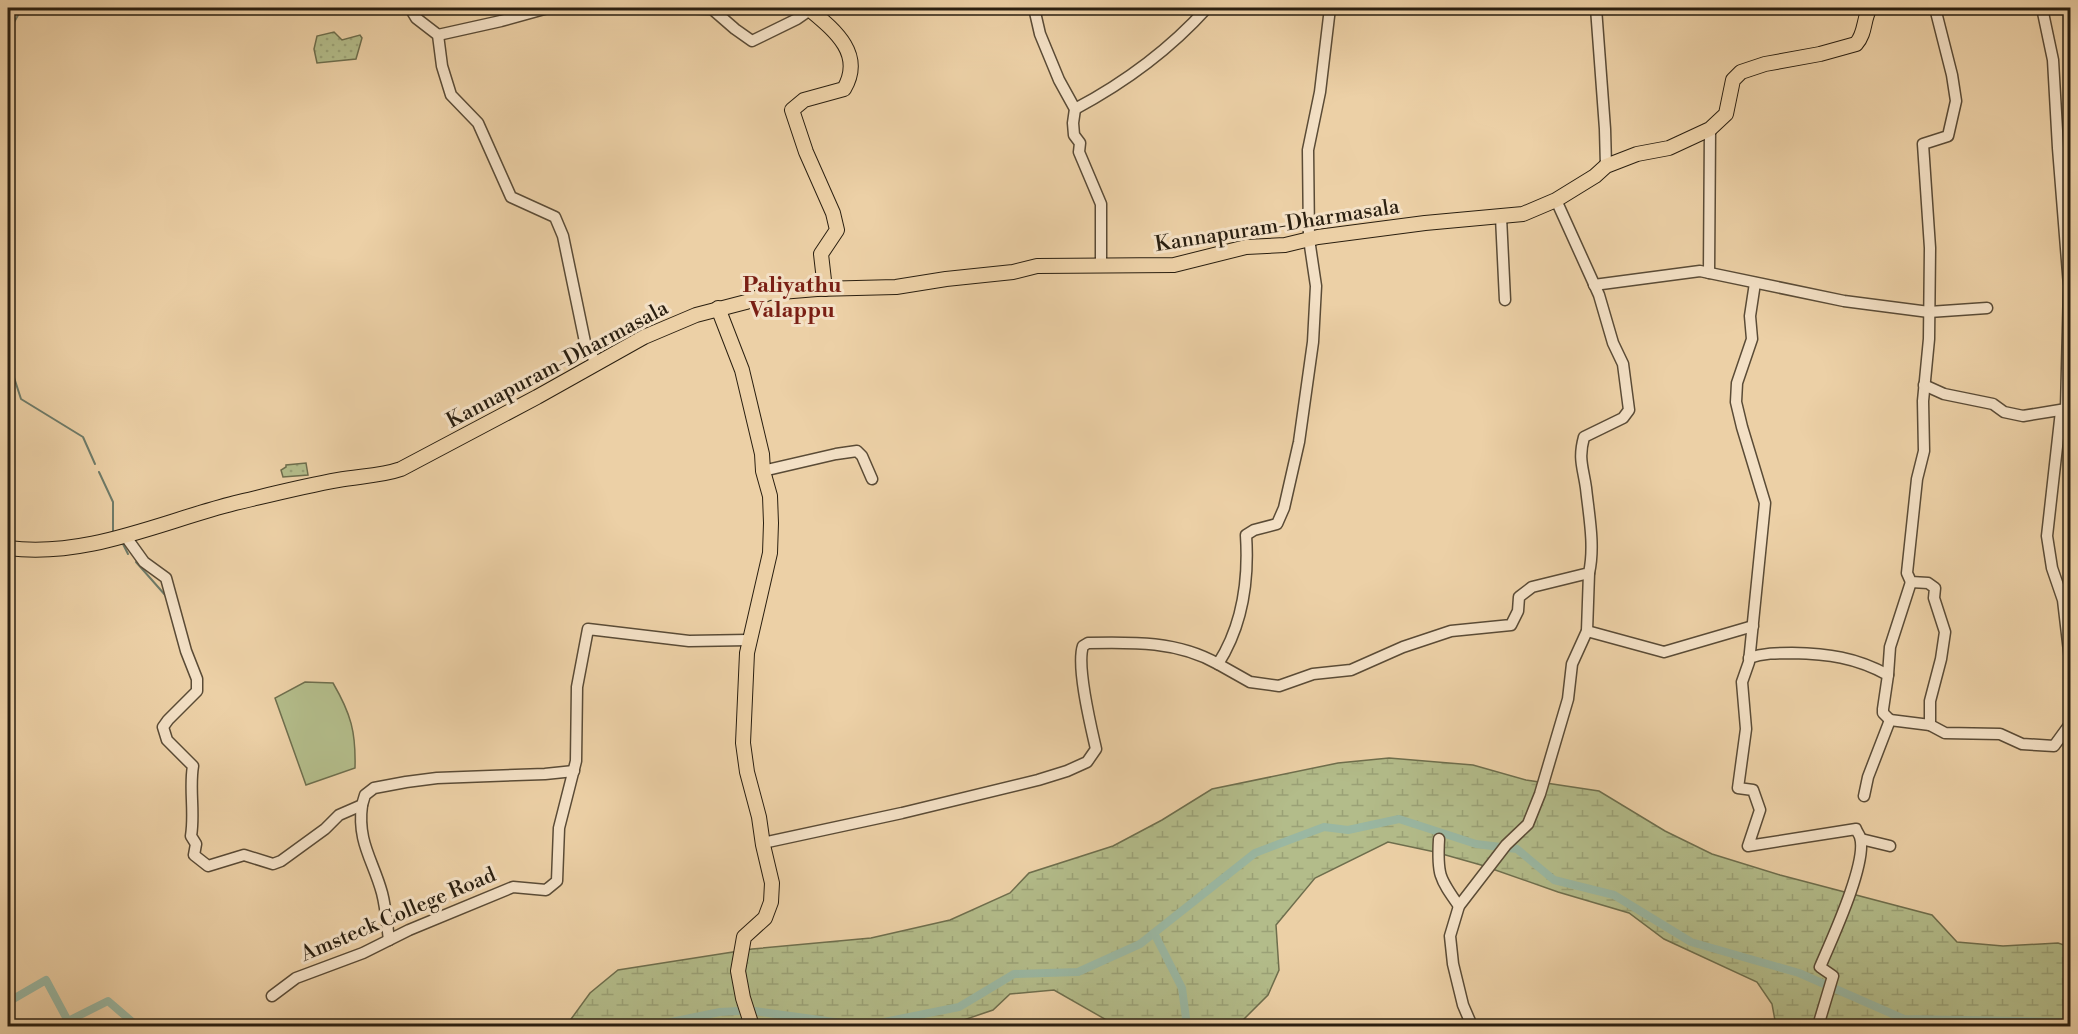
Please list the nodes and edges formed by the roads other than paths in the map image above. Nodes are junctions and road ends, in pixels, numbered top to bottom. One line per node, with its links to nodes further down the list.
1 (410, 8): 12 (street)
2 (548, 8): 12 (street)
3 (678, 8): 11 (street)
4 (1034, 8): 13 (street)
5 (1208, 8): 13 (street)
6 (1330, 8): 18 (street)
7 (1596, 8): 15 (street)
8 (1870, 8): 14 (main road, Kannapuram-Dharmasala)
9 (1935, 8): 27 (street)
10 (2042, 8): 30 (street)
11 (809, 9): 23 (main road)
12 (438, 35): 28 (street)
13 (1075, 109): 19 (street)
14 (1710, 129): 15 (main road, Kannapuram-Dharmasala); 20 (street)
15 (1606, 166): 16 (main road, Kannapuram-Dharmasala)
16 (1556, 200): 17 (main road, Kannapuram-Dharmasala); 22 (street)
17 (1502, 217): 18 (main road, Kannapuram-Dharmasala); 24 (street)
18 (1309, 239): 19 (main road, Kannapuram-Dharmasala); 42 (street)
19 (1101, 265): 23 (main road, Kannapuram-Dharmasala)
20 (1709, 273): 21 (street); 22 (street)
21 (1755, 284): 27 (street); 37 (street)
22 (1594, 285): 35 (street)
23 (825, 289): 25 (main road, Kannapuram-Dharmasala)
24 (1505, 300)
25 (718, 308): 28 (main road, Kannapuram-Dharmasala); 31 (main road)
26 (1987, 308): 27 (street)
27 (1929, 312): 29 (street)
28 (596, 363): 33 (main road, Kannapuram-Dharmasala)
29 (1924, 385): 30 (street); 36 (street)
30 (2066, 409): 41 (street)
31 (763, 471): 32 (street); 39 (main road)
32 (872, 479)
33 (126, 537): 34 (main road, Kannapuram-Dharmasala); 49 (street)
34 (8, 548)
35 (1589, 573): 38 (street); 42 (street)
36 (1911, 582): 43 (street); 46 (street)
37 (1753, 626): 38 (street); 40 (street)
38 (1587, 631): 54 (street)
39 (749, 640): 47 (street, Amsteck College Road); 52 (main road)
40 (1749, 658): 43 (street); 51 (street)
41 (2070, 660)
42 (1218, 664): 52 (street)
43 (1888, 675): 44 (street)
44 (1890, 720): 46 (street); 48 (street)
45 (2070, 724): 46 (street)
46 (1930, 725)
47 (574, 771): 49 (street); 55 (street, Amsteck College Road)
48 (1864, 796)
49 (362, 805): 55 (street)
50 (1439, 839): 54 (street)
51 (1861, 839): 53 (street); 59 (street)
52 (763, 843): 57 (main road)
53 (1890, 846)
54 (1459, 906): 58 (street)
55 (389, 940): 56 (street, Amsteck College Road)
56 (272, 996)
57 (753, 1026)
58 (1471, 1026)
59 (1818, 1026)

